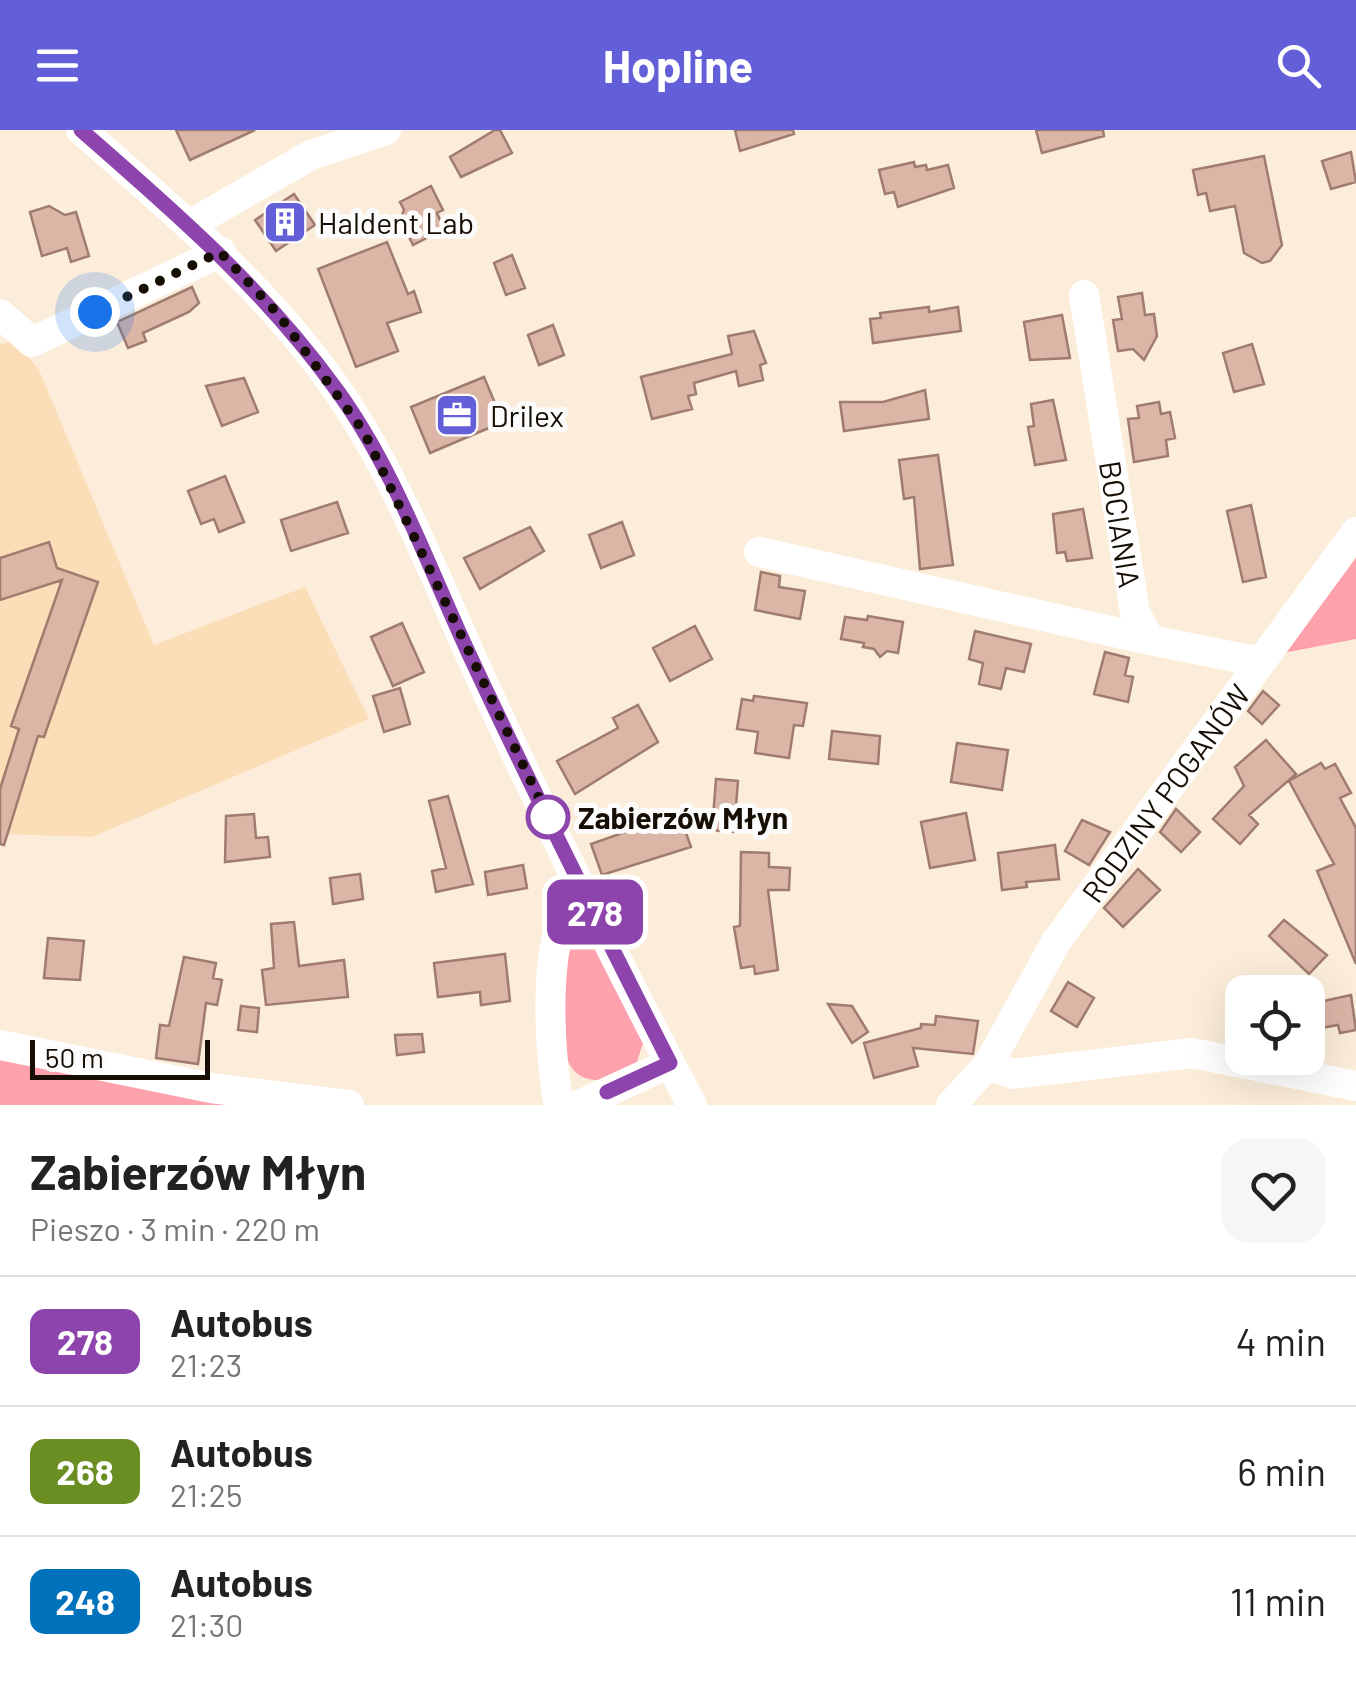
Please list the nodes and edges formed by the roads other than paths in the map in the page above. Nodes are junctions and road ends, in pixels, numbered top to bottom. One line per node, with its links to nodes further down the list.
1 (82, 130): 3 (street)
2 (386, 130): 3 (street)
3 (190, 224): 4 (street)
4 (220, 252): 6 (street); 11 (street)
5 (1084, 296): 9 (street, BOCIANIA)
6 (0, 314)
7 (1356, 532): 10 (street, RODZINY POGANÓW)
8 (759, 552): 9 (street)
9 (1150, 640): 10 (street)
10 (1260, 662): 14 (street, RODZINY POGANÓW)
11 (583, 887): 13 (street); 17 (street)
12 (0, 1045): 16 (street)
13 (670, 1063): 18 (street); 19 (street)
14 (988, 1065): 15 (street); 20 (street, RODZINY POGANÓW)
15 (1356, 1086)
16 (349, 1105)
17 (559, 1105)
18 (579, 1105)
19 (692, 1105)
20 (951, 1105)

